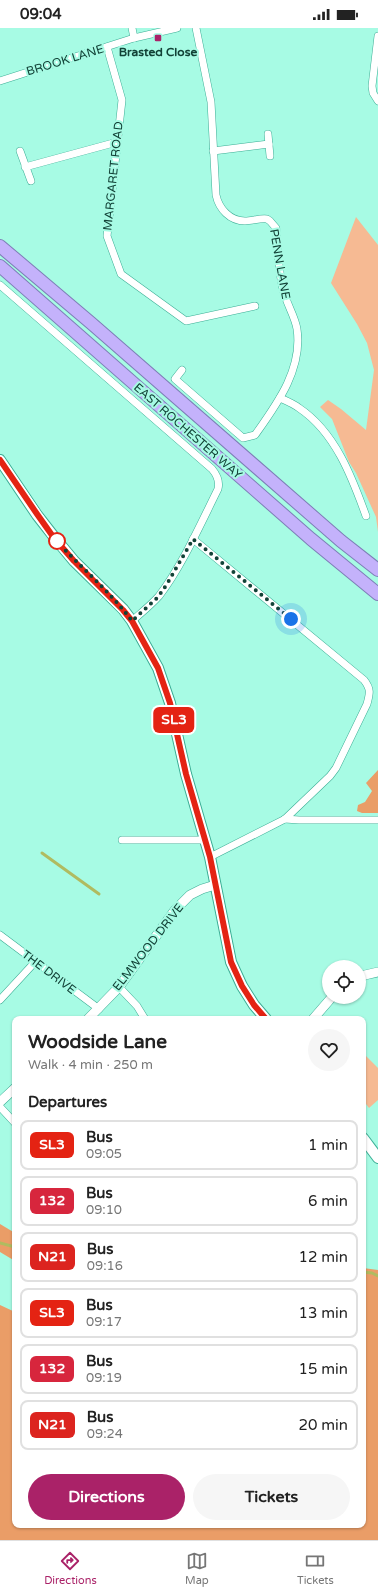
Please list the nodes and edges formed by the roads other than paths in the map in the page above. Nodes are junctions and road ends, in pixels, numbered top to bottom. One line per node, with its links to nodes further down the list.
1 (132, 28): 5 (street)
2 (177, 28): 5 (street, BROOK LANE)
3 (196, 28): 13 (street)
4 (378, 36): 8 (street)
5 (134, 38): 6 (street, BROOK LANE)
6 (107, 47): 7 (street, BROOK LANE); 10 (street, MARGARET ROAD)
7 (0, 81)
8 (378, 101)
9 (268, 134): 11 (street)
10 (117, 142): 15 (street); 22 (street, MARGARET ROAD)
11 (269, 144): 13 (street); 14 (street)
12 (20, 151): 15 (street)
13 (214, 151): 24 (street, PENN LANE)
14 (270, 156)
15 (25, 167): 16 (street)
16 (31, 181)
17 (0, 237): 20 (highway)
18 (0, 246): 20 (highway)
19 (0, 266): 29 (highway, EAST ROCHESTER WAY)
20 (32, 274): 28 (highway, EAST ROCHESTER WAY)
21 (0, 285): 27 (street)
22 (255, 306)
23 (182, 370): 24 (street, PENN LANE)
24 (280, 398): 26 (street)
25 (0, 460): 30 (main road)
26 (366, 516)
27 (193, 539): 30 (street); 31 (street)
28 (378, 570)
29 (378, 594)
30 (132, 621): 34 (main road)
31 (285, 818): 32 (street); 35 (street)
32 (378, 820)
33 (122, 840): 34 (street)
34 (206, 840): 35 (main road)
35 (210, 857): 36 (main road)
36 (215, 885): 41 (street, ELMWOOD DRIVE); 47 (main road)
37 (0, 936): 38 (street, THE DRIVE)
38 (35, 962): 42 (street); 44 (street, THE DRIVE)
39 (378, 972): 40 (street)
40 (366, 975)
41 (120, 987): 44 (street, ELMWOOD DRIVE); 46 (street)
42 (0, 1000)
43 (326, 1004): 48 (street)
44 (99, 1009): 45 (street, ELMWOOD DRIVE)
45 (91, 1016)
46 (143, 1016)
47 (263, 1016)
48 (316, 1016)
49 (12, 1091): 50 (street)
50 (0, 1102)
51 (0, 1107): 52 (street)
52 (12, 1120)
53 (366, 1142): 54 (main road)
54 (378, 1158)

